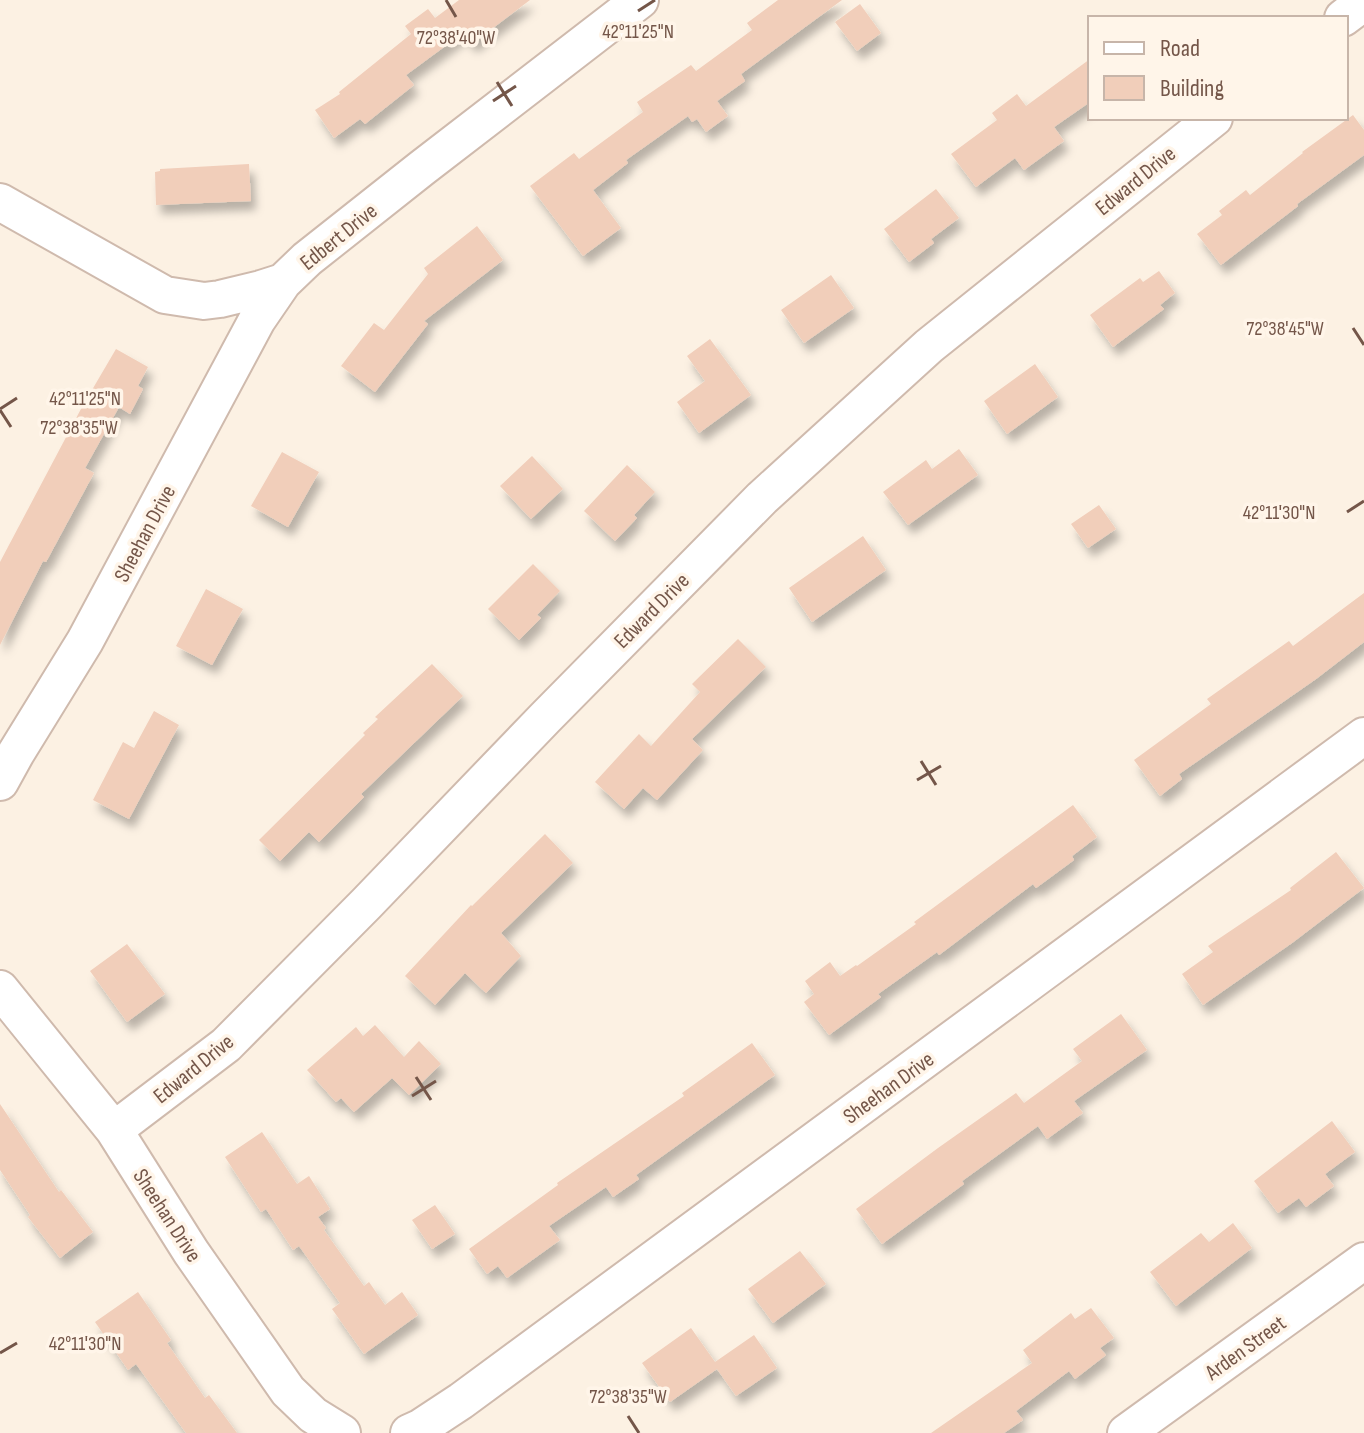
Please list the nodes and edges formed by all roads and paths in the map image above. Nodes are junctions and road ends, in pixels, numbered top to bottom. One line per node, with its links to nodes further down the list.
1 (640, 0): 6 (street, Edbert Drive)
2 (1364, 2): 3 (street)
3 (1346, 16)
4 (1212, 120): 10 (street, Edward Drive)
5 (0, 202): 6 (street, Edbert Drive)
6 (283, 282): 8 (street, Sheehan Drive)
7 (1364, 736): 13 (street, Sheehan Drive)
8 (0, 782)
9 (0, 989): 10 (street, Sheehan Drive)
10 (114, 1130): 12 (street, Sheehan Drive)
11 (1364, 1261): 14 (street, Arden Street)
12 (342, 1433)
13 (409, 1433)
14 (1126, 1433)

